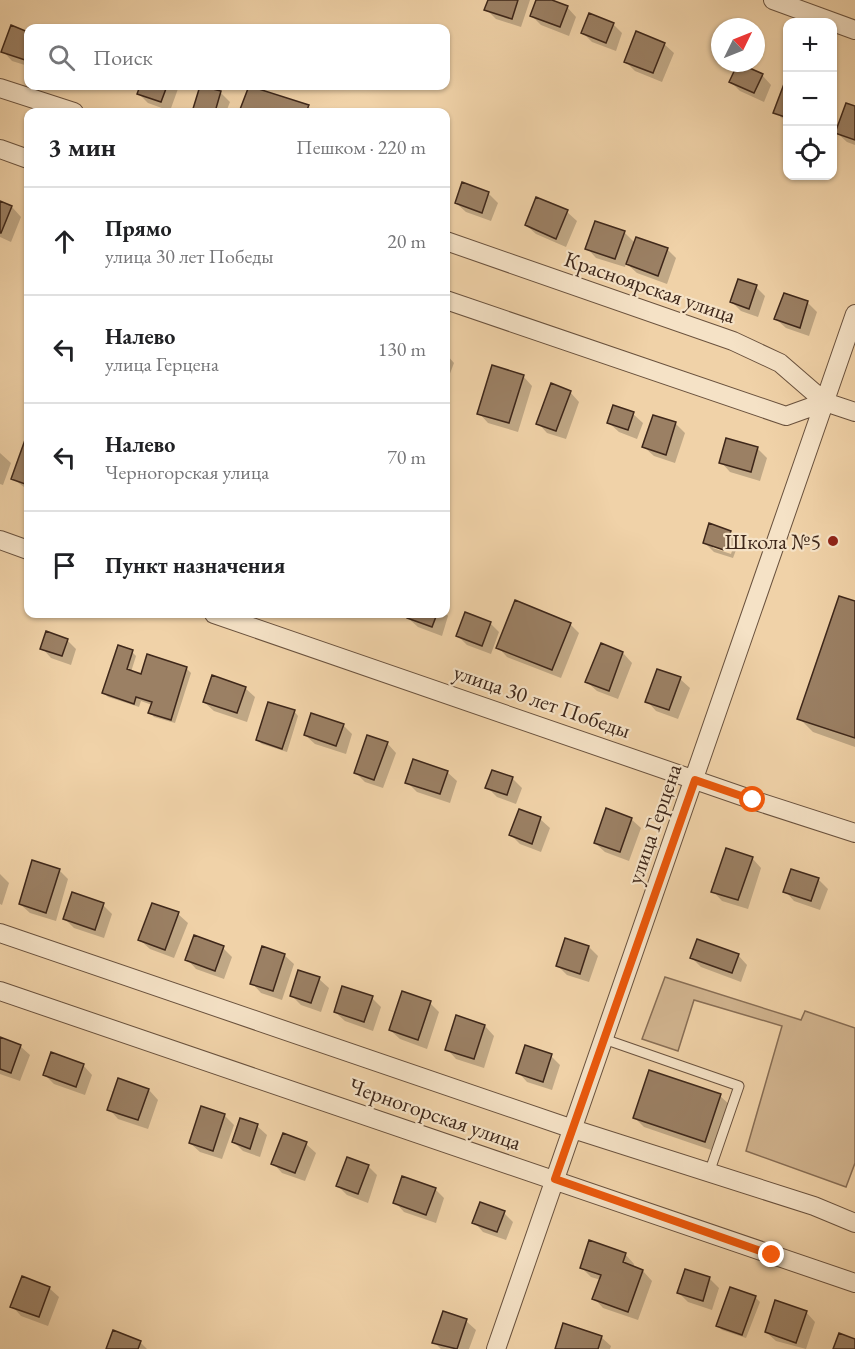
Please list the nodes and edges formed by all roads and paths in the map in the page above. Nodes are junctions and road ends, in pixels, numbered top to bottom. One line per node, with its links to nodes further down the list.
1 (773, 0): 2 (street)
2 (855, 30)
3 (0, 88): 4 (street)
4 (62, 108)
5 (0, 149): 6 (street)
6 (24, 158)
7 (450, 242): 10 (street, Красноярская улица)
8 (450, 301): 10 (street)
9 (855, 314): 10 (street, улица Герцена)
10 (825, 402): 11 (street, Красноярская улица); 15 (street, улица Герцена)
11 (855, 412)
12 (0, 540): 13 (street)
13 (24, 549)
14 (226, 618): 15 (street, улица 30 лет Победы)
15 (695, 780): 16 (street, улица 30 лет Победы); 19 (street, улица Герцена)
16 (855, 833)
17 (0, 933): 20 (street, Черногорская улица)
18 (0, 991): 22 (street, Черногорская улица)
19 (604, 1039): 20 (street, улица Герцена); 21 (lane)
20 (573, 1129): 21 (street, Черногорская улица); 22 (street, улица Герцена)
21 (709, 1173): 23 (street, Черногорская улица)
22 (555, 1179): 24 (street, Черногорская улица); 25 (street, улица Герцена)
23 (855, 1223)
24 (855, 1282)
25 (496, 1349)

